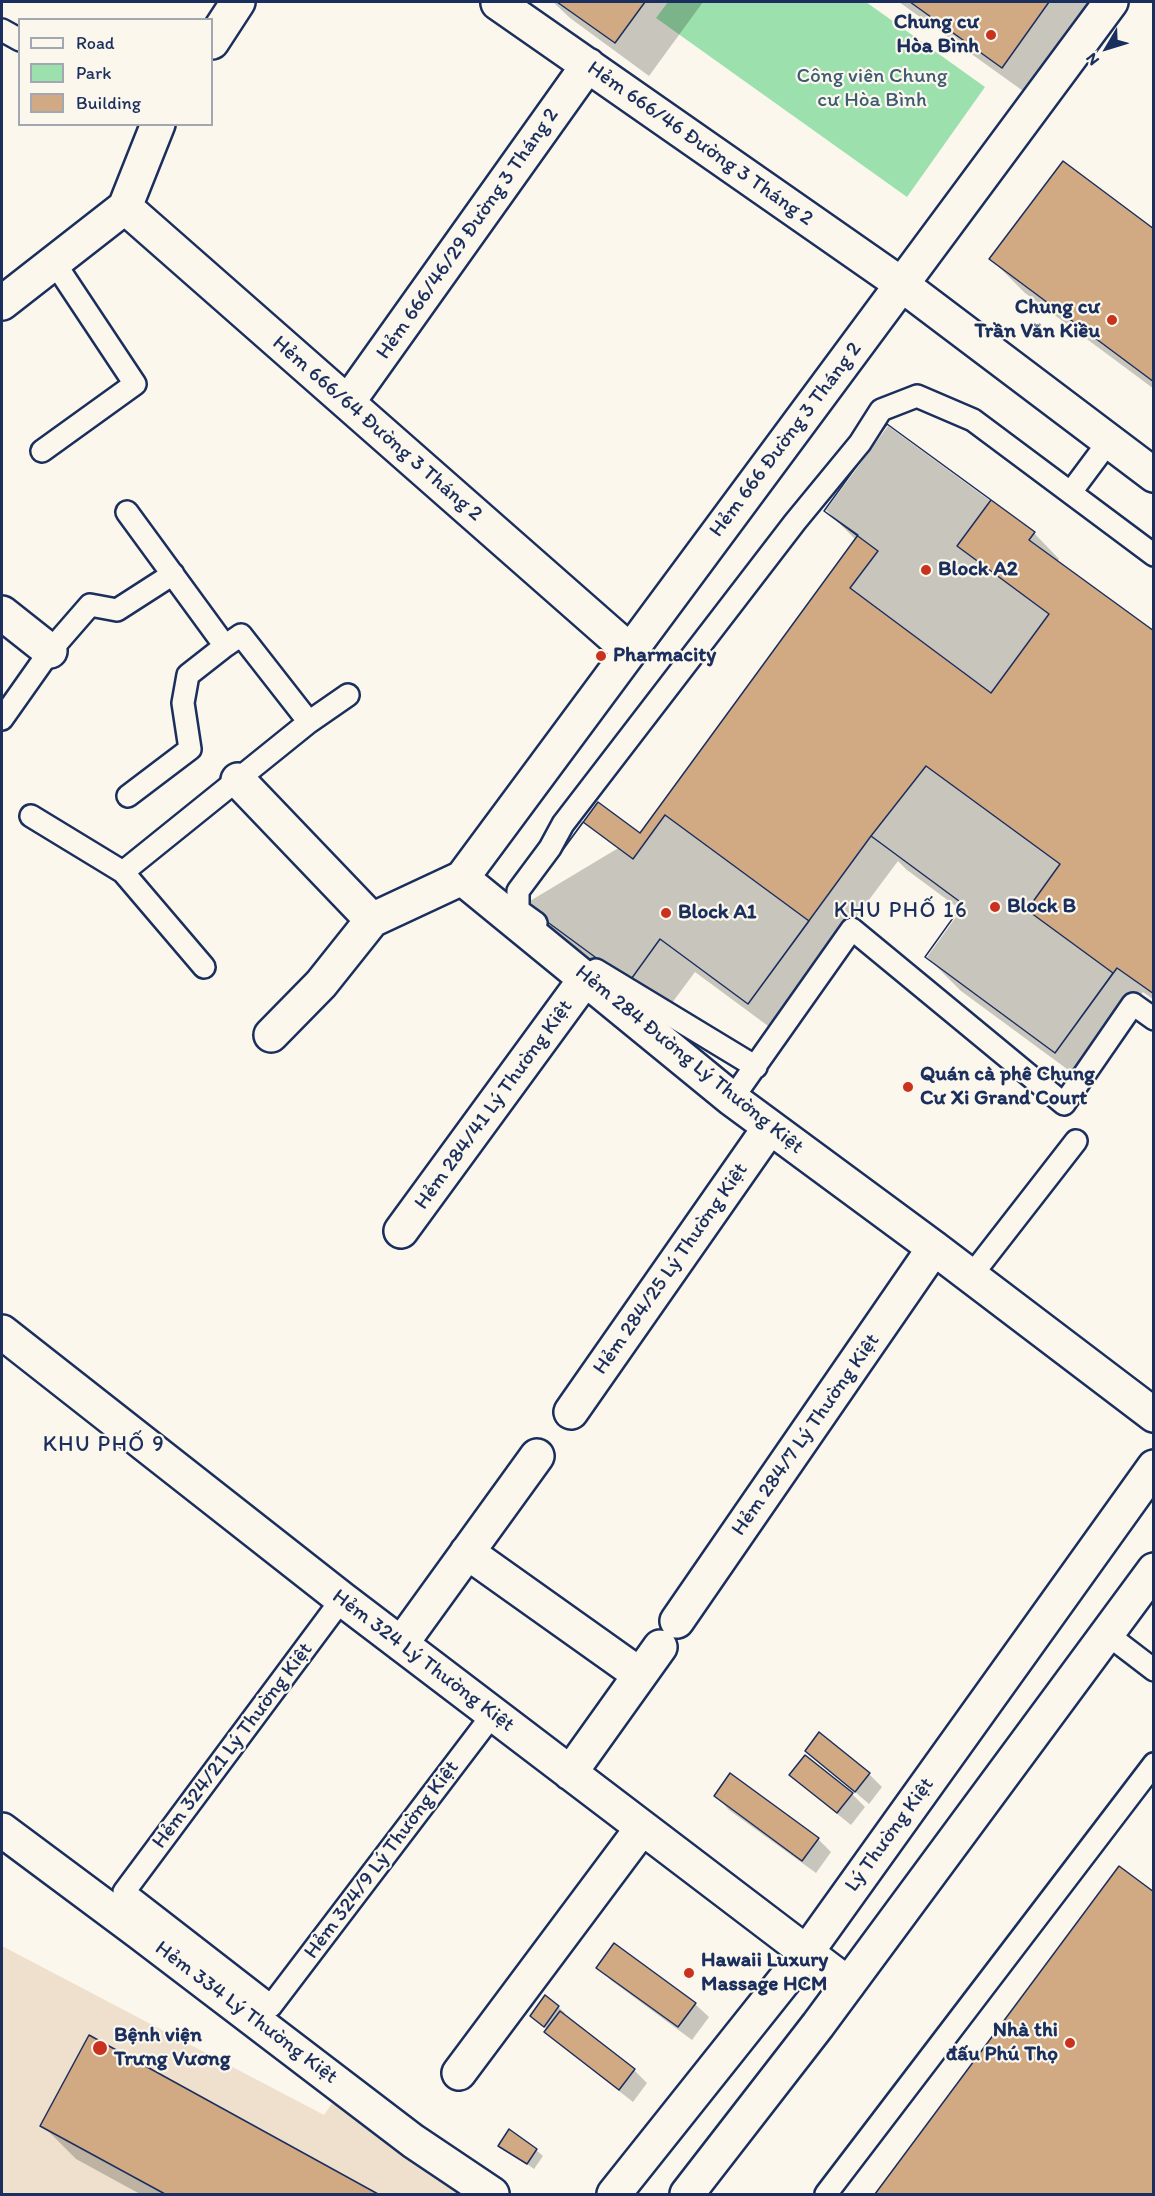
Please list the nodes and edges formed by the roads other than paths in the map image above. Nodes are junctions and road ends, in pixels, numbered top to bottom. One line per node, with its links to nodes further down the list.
1 (238, 2): 6 (street)
2 (499, 2): 7 (street, Hẻm 666/46 Đường 3 Tháng 2)
3 (1111, 2): 11 (street, Hẻm 666 Đường 3 Tháng 2)
4 (2, 30): 5 (lane)
5 (18, 39)
6 (213, 40)
7 (588, 65): 11 (street, Hẻm 666/46 Đường 3 Tháng 2); 13 (street, Hẻm 666/46/29 Đường 3 Tháng 2)
8 (157, 126): 9 (street)
9 (125, 207): 10 (street); 13 (street, Hẻm 666/64 Đường 3 Tháng 2)
10 (54, 262): 12 (street); 15 (lane)
11 (901, 284): 14 (street, Hẻm 666/46 Đường 3 Tháng 2); 24 (street, Hẻm 666 Đường 3 Tháng 2)
12 (2, 303)
13 (348, 402): 24 (street, Hẻm 666/64 Đường 3 Tháng 2)
14 (1109, 441): 16 (street, Hẻm 666/46 Đường 3 Tháng 2); 17 (lane)
15 (42, 451)
16 (1154, 475)
17 (1071, 492): 19 (lane); 38 (lane)
18 (127, 512): 20 (lane)
19 (1154, 555)
20 (173, 574): 22 (lane); 23 (lane)
21 (2, 613): 23 (street)
22 (225, 646): 27 (lane); 29 (lane)
23 (50, 651): 26 (lane)
24 (630, 651): 32 (street, Hẻm 666 Đường 3 Tháng 2)
25 (348, 694): 27 (lane)
26 (2, 719)
27 (309, 722): 28 (lane)
28 (238, 780): 31 (lane); 33 (street)
29 (128, 796)
30 (31, 816): 31 (lane)
31 (123, 872): 34 (lane)
32 (462, 878): 33 (street); 35 (street, Hẻm 284 Đường Lý Thường Kiệt)
33 (372, 920): 37 (street)
34 (204, 967)
35 (586, 978): 39 (street, Hẻm 284 Đường Lý Thường Kiệt); 42 (street, Hẻm 284/41 Lý Thường Kiệt)
36 (1154, 1019): 38 (lane)
37 (271, 1035)
38 (756, 1067): 39 (lane)
39 (732, 1098): 40 (street, Hẻm 284 Đường Lý Thường Kiệt)
40 (770, 1127): 43 (street, Hẻm 284 Đường Lý Thường Kiệt); 46 (street, Hẻm 284/25 Lý Thường Kiệt)
41 (1076, 1141): 44 (lane)
42 (401, 1231)
43 (934, 1248): 44 (street, Hẻm 284 Đường Lý Thường Kiệt); 56 (street, Hẻm 284/7 Lý Thường Kiệt)
44 (971, 1276): 47 (street, Hẻm 284 Đường Lý Thường Kiệt)
45 (2, 1332): 52 (street, Hẻm 324 Lý Thường Kiệt)
46 (571, 1412)
47 (1154, 1415)
48 (537, 1456): 50 (street)
49 (1154, 1467): 62 (street, Lý Thường Kiệt)
50 (467, 1552): 54 (street); 56 (street)
51 (1151, 1580): 53 (street)
52 (342, 1599): 54 (street, Hẻm 324 Lý Thường Kiệt); 64 (lane, Hẻm 324/21 Lý Thường Kiệt)
53 (1107, 1634): 55 (lane); 63 (street)
54 (401, 1644): 57 (street, Hẻm 324 Lý Thường Kiệt)
55 (1154, 1670)
56 (640, 1675): 59 (street, Hẻm 284/7 Lý Thường Kiệt)
57 (493, 1714): 59 (street, Hẻm 324 Lý Thường Kiệt); 64 (lane, Hẻm 324/9 Lý Thường Kiệt)
58 (1154, 1764): 69 (lane)
59 (570, 1773): 60 (street, Hẻm 324 Lý Thường Kiệt)
60 (642, 1828): 62 (street, Hẻm 324 Lý Thường Kiệt); 65 (street)
61 (2, 1830): 66 (street, Hẻm 334 Lý Thường Kiệt)
62 (806, 1953): 63 (street, Hẻm 324 Lý Thường Kiệt); 67 (street, Lý Thường Kiệt)
63 (848, 1984): 68 (street)
64 (271, 2006)
65 (459, 2073)
66 (492, 2194)
67 (614, 2194)
68 (687, 2194)
69 (826, 2194)

